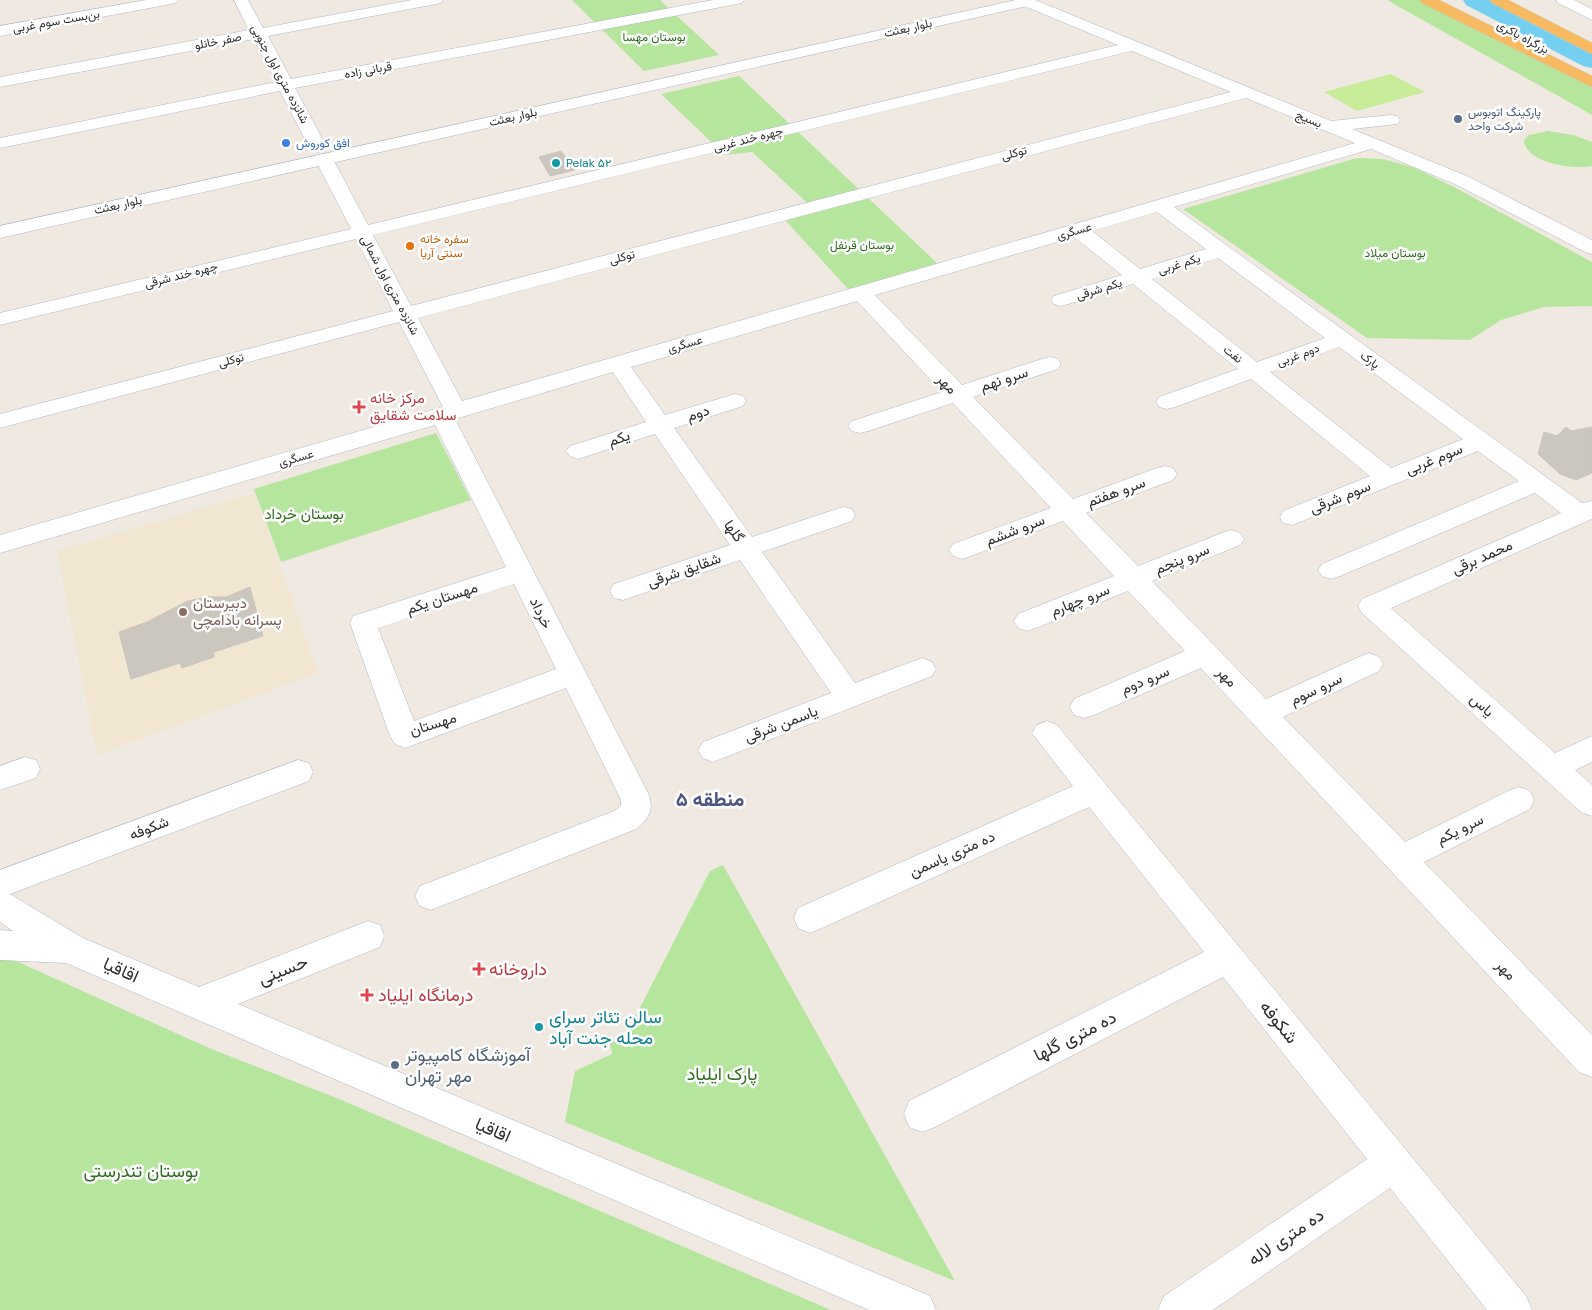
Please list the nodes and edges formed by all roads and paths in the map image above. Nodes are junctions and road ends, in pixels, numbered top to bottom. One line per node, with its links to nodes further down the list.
1 (171, 0): 12 (street, بن‌بست سوم غربی)
2 (242, 0): 13 (street, شانزده متری اول جنوبی)
3 (436, 0): 13 (street, صفر خانلو)
4 (737, 0): 19 (street, قربانی زاده)
5 (990, 0): 25 (street, بلوار بعثت)
6 (1427, 0): 18 (highway)
7 (1454, 0): 16 (highway, بزرگراه باکری)
8 (1497, 0): 15 (highway, بزرگراه باکری)
9 (1562, 0): 11 (street)
10 (1024, 1): 14 (street, بسیج); 25 (street, بلوار بعثت)
11 (1592, 15)
12 (0, 31)
13 (259, 33): 17 (street, صفر خانلو); 19 (street, شانزده متری اول جنوبی)
14 (1133, 46): 20 (street, بسیج); 30 (street, چهره خند غربی)
15 (1592, 49)
16 (1592, 75)
17 (0, 82)
18 (1592, 82)
19 (286, 85): 23 (street, قربانی زاده); 25 (street, شانزده متری اول جنوبی)
20 (1245, 92): 22 (street, بسیج); 36 (street, توکلی)
21 (1391, 120): 22 (street)
22 (1326, 126): 24 (street, بسیج)
23 (0, 143)
24 (1370, 144): 26 (street, عسگری); 31 (street, بسیج)
25 (322, 153): 27 (street, بلوار بعثت); 29 (street, بلوار بعثت); 30 (street, شانزده متری اول شمالی)
26 (1160, 206): 28 (street, عسگری); 32 (street, پارک)
27 (0, 219)
28 (1078, 230): 33 (street, نفت); 34 (street, عسگری)
29 (0, 232)
30 (362, 232): 36 (street, شانزده متری اول شمالی); 37 (street, چهره خند شرقی)
31 (1592, 248)
32 (1221, 251): 33 (street, یکم غربی); 38 (street, پارک)
33 (1137, 277): 35 (street, یکم شرقی); 41 (street, نفت)
34 (861, 293): 39 (street, عسگری); 42 (street, مهر)
35 (1061, 300)
36 (406, 314): 45 (street, شانزده متری اول شمالی); 46 (street, توکلی)
37 (0, 319)
38 (1342, 339): 41 (street, دوم غربی); 49 (street, پارک)
39 (618, 364): 45 (street, عسگری); 47 (street, گلها)
40 (1050, 364): 42 (street, سرو نهم)
41 (1254, 371): 44 (street, دوم غربی); 52 (street, نفت)
42 (957, 394): 48 (street, سرو نهم); 54 (street, مهر)
43 (735, 401): 47 (street, دوم)
44 (1167, 402)
45 (449, 413): 59 (street, عسگری); 63 (street, خرداد)
46 (0, 421)
47 (660, 425): 50 (street, یکم); 60 (street, گلها)
48 (860, 426)
49 (1480, 440): 52 (street, سوم غربی); 53 (street, پارک)
50 (578, 451)
51 (1165, 474): 54 (street, سرو هفتم)
52 (1388, 478): 57 (street, سوم شرقی)
53 (1537, 482): 55 (street, پارک); 62 (street)
54 (1068, 510): 61 (street, سرو ششم); 64 (street, مهر)
55 (1586, 511): 66 (street, محمد برقی)
56 (843, 515): 60 (street, شقایق شرقی)
57 (1292, 517)
58 (1231, 539): 64 (street, سرو پنجم)
59 (0, 544)
60 (746, 548): 65 (street, شقایق شرقی); 73 (street, گلها)
61 (962, 550)
62 (1331, 570)
63 (521, 572): 68 (street, مهستان یکم); 72 (street, خرداد)
64 (1133, 579): 67 (street, سرو چهارم); 69 (street, مهر)
65 (623, 591)
66 (1371, 606): 79 (street, یاس)
67 (1026, 621)
68 (363, 623): 72 (street, مهستان)
69 (1205, 654): 74 (street, سرو دوم); 75 (street, مهر)
70 (1369, 664): 75 (street, سرو سوم)
71 (922, 669): 73 (street, یاسمن شرقی)
72 (571, 675): 86 (street, خرداد)
73 (849, 697): 78 (street, یاسمن شرقی)
74 (1084, 707)
75 (1262, 714): 84 (street, مهر)
76 (1047, 734): 81 (street, شکوفه)
77 (1592, 748): 79 (street)
78 (713, 750)
79 (1552, 768): 83 (street, یاس)
80 (298, 772): 85 (street, شکوفه)
81 (1093, 790): 88 (street, ده متری یاسمن); 92 (street, شکوفه)
82 (1519, 800): 84 (street, سرو یکم)
83 (1592, 803)
84 (1400, 859): 94 (street, مهر)
85 (0, 884)
86 (431, 896)
87 (0, 905): 91 (street)
88 (810, 918)
89 (368, 936): 93 (street, حسینی)
90 (0, 945): 91 (street)
91 (71, 948): 93 (street, اقاقیا)
92 (1228, 957): 95 (street, ده متری گلها); 96 (street, شکوفه)
93 (198, 1004): 97 (street, اقاقیا)
94 (1592, 1060)
95 (922, 1114)
96 (1394, 1163): 98 (street, ده متری لاله); 99 (street, شکوفه)
97 (916, 1310)
98 (1178, 1310)
99 (1512, 1310)

